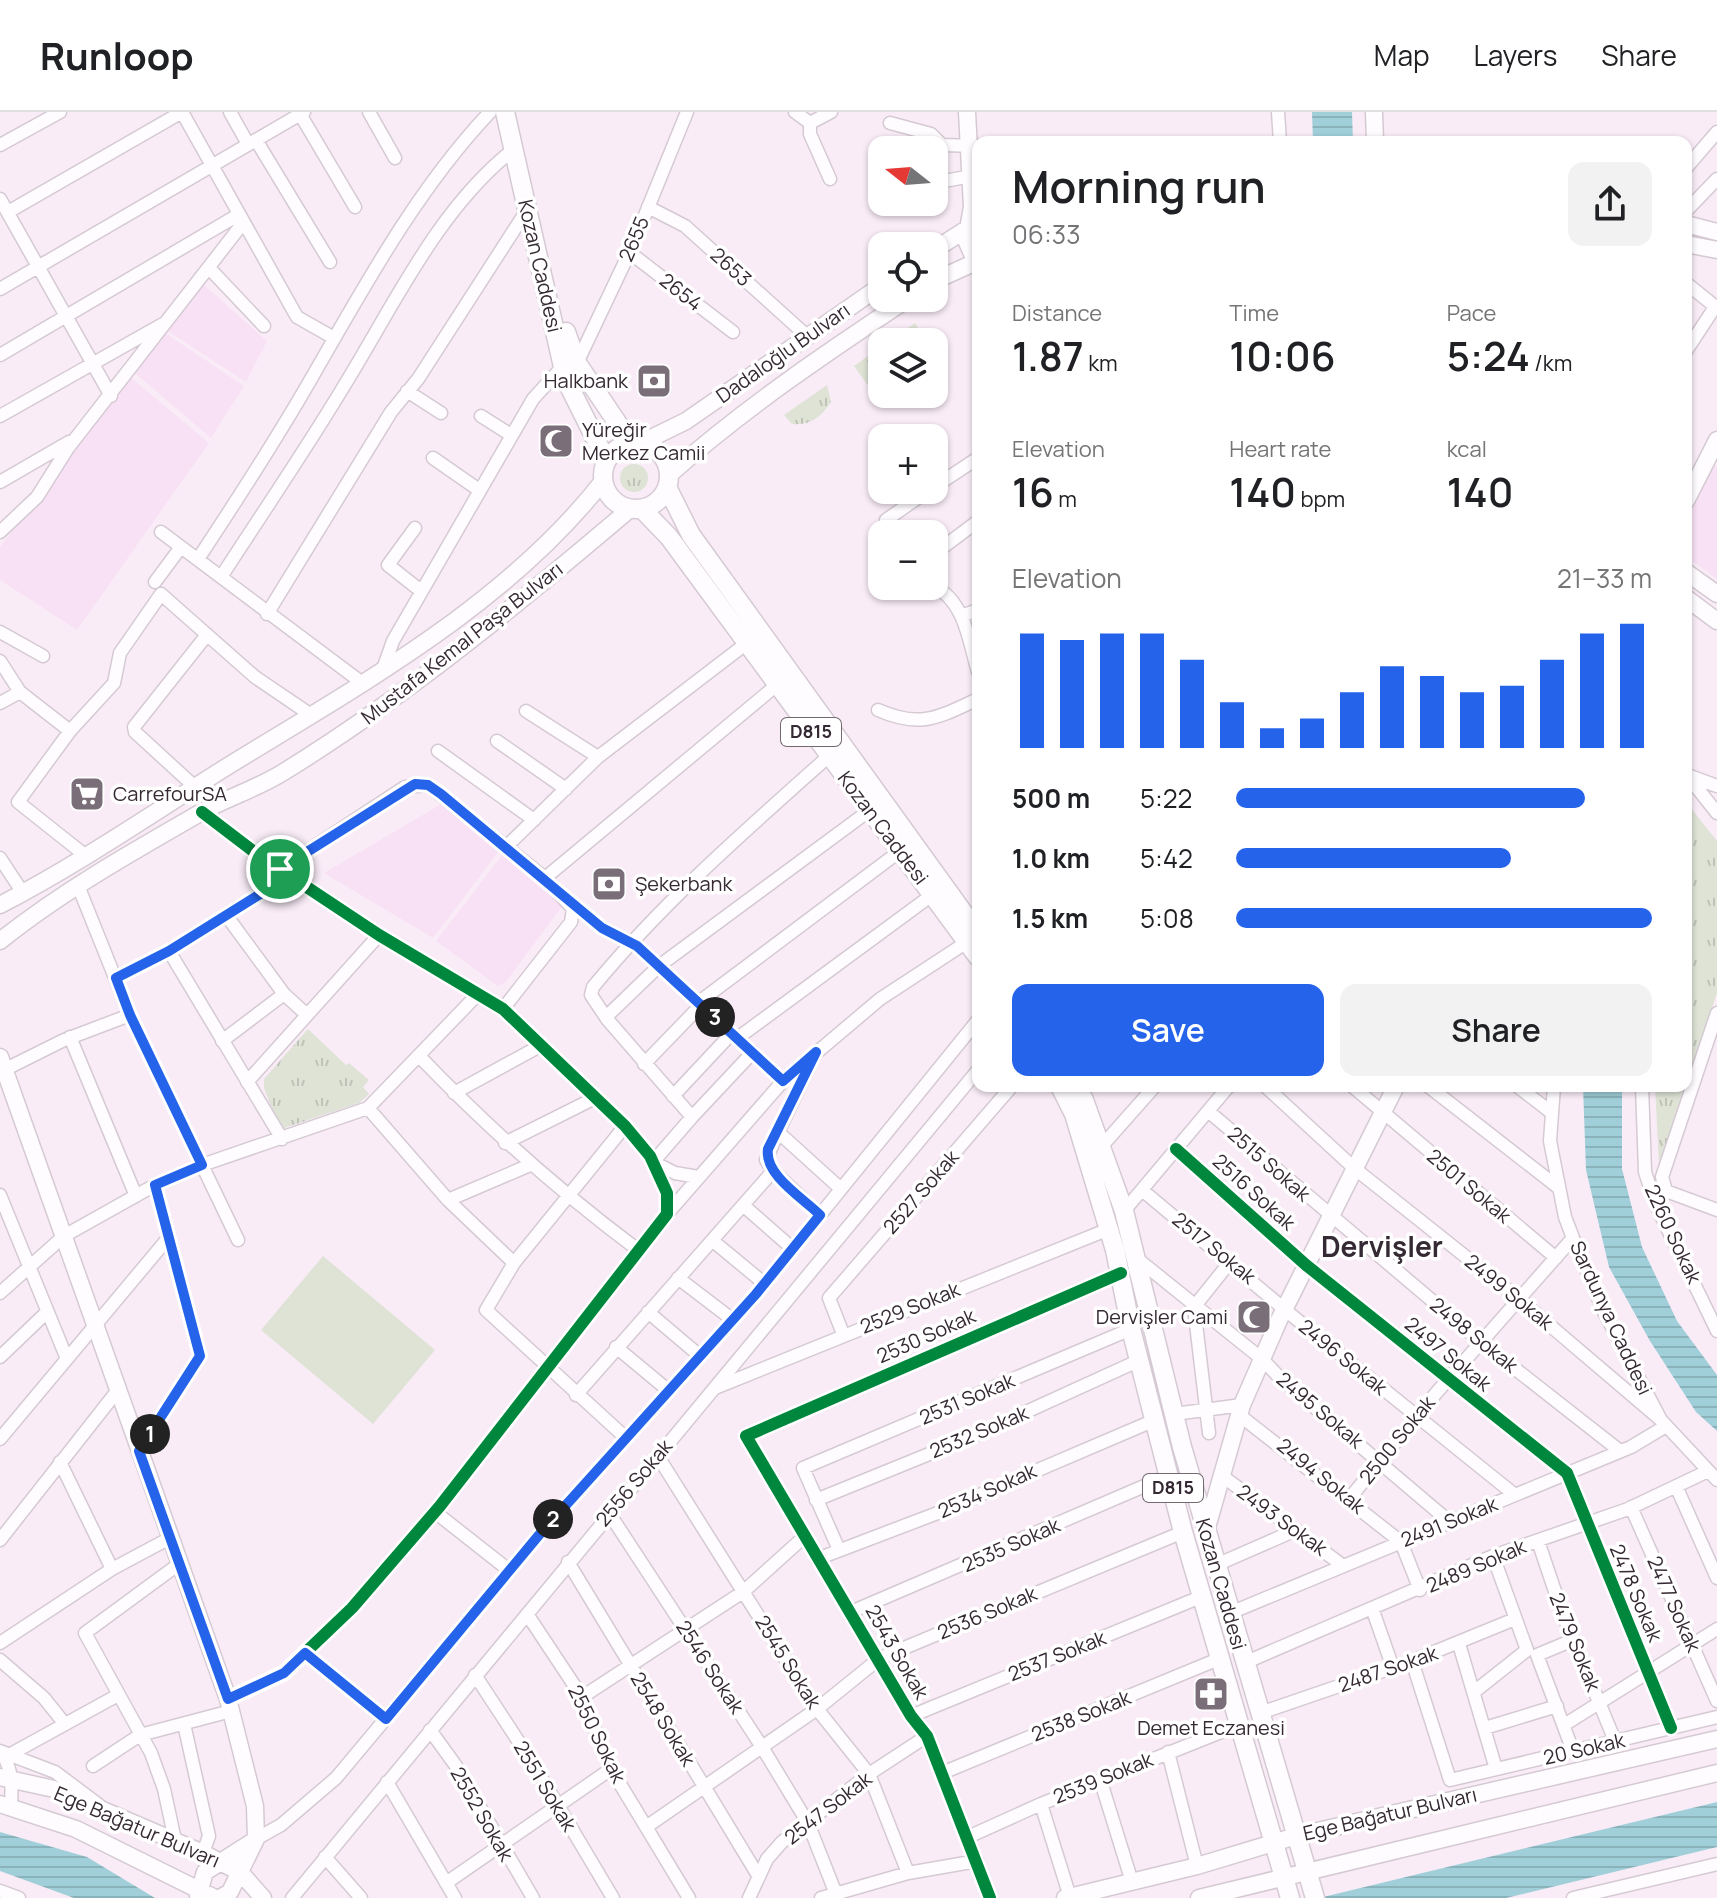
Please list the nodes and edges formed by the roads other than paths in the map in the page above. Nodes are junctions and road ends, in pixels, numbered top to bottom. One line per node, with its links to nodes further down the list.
1 (60, 112): 22 (street)
2 (182, 112): 27 (street); 39 (street)
3 (230, 112): 21 (street)
4 (369, 112): 25 (street)
5 (490, 112): 65 (street)
6 (505, 112): 24 (highway, Kozan Caddesi)
7 (517, 112): 69 (highway, Kozan Caddesi)
8 (687, 112): 37 (street, 2655)
9 (795, 112): 15 (street)
10 (831, 112): 15 (street)
11 (967, 112): 18 (main road)
12 (1278, 112): 19 (street)
13 (1374, 112): 20 (main road)
14 (302, 113): 21 (street); 36 (street)
15 (810, 123): 30 (street)
16 (890, 123): 23 (street)
17 (1717, 132): 26 (street)
18 (972, 136)
19 (1280, 136)
20 (1375, 136)
21 (252, 142): 27 (street); 50 (street)
22 (0, 145)
23 (972, 146)
24 (514, 149): 38 (highway, Kozan Caddesi); 99 (street)
25 (395, 158)
26 (1692, 161)
27 (211, 164): 40 (street); 52 (street)
28 (972, 166): 29 (main road)
29 (971, 176): 32 (street); 33 (main road)
30 (830, 179)
31 (1717, 179): 35 (street)
32 (948, 180)
33 (972, 190)
34 (0, 199): 39 (street)
35 (1692, 205)
36 (355, 207)
37 (648, 207): 48 (street, 2655); 64 (street, 2653)
38 (527, 210): 69 (highway, Kozan Caddesi); 70 (street)
39 (6, 216): 52 (street)
40 (241, 219): 53 (street); 60 (street); 65 (street)
41 (972, 220): 45 (main road)
42 (972, 224): 49 (main road)
43 (1692, 226): 44 (main road)
44 (1717, 232)
45 (948, 239)
46 (1692, 245): 47 (main road)
47 (1717, 250)
48 (629, 252): 63 (street, 2654); 69 (street, 2655)
49 (972, 253)
50 (330, 262)
51 (972, 266): 54 (main road)
52 (39, 267): 56 (street); 60 (street)
53 (210, 269): 61 (street); 62 (street)
54 (948, 275)
55 (1692, 288): 58 (street)
56 (0, 289)
57 (868, 295): 64 (main road, Dadaloğlu Bulvarı)
58 (1716, 308): 66 (street)
59 (889, 312): 84 (main road, Dadaloğlu Bulvarı)
60 (68, 318): 67 (street); 68 (street)
61 (169, 321): 68 (street); 71 (street)
62 (264, 326)
63 (733, 332)
64 (807, 336): 78 (main road, Dadaloğlu Bulvarı)
65 (334, 338): 97 (street)
66 (1692, 342)
67 (0, 355)
68 (91, 361): 71 (street); 73 (street)
69 (570, 365): 75 (street, 2655); 78 (highway, Kozan Caddesi); 80 (highway, Kozan Caddesi)
70 (407, 391): 72 (street); 106 (street)
71 (111, 396): 76 (street)
72 (441, 413)
73 (0, 416)
74 (481, 416): 75 (street)
75 (511, 435): 87 (street, 2655)
76 (76, 439): 85 (street); 93 (street)
77 (1717, 440): 86 (main road)
78 (636, 443): 80 (highway); 84 (highway)
79 (433, 458): 87 (street)
80 (606, 460): 83 (highway)
81 (972, 462): 82 (street)
82 (948, 478)
83 (603, 481): 89 (highway); 115 (main road, Mustafa Kemal Paşa Bulvarı)
84 (668, 481): 89 (highway); 151 (highway, Kozan Caddesi / D815)
85 (0, 482)
86 (1692, 489)
87 (479, 490): 101 (street, 2655)
88 (909, 504): 90 (street)
89 (636, 509): 111 (highway, Kozan Caddesi / D815); 135 (main road, Mustafa Kemal Paşa Bulvarı)
90 (886, 520)
91 (972, 526): 95 (street)
92 (415, 528): 101 (street)
93 (0, 532)
94 (161, 532): 96 (street)
95 (948, 544)
96 (181, 547): 97 (street); 100 (street)
97 (198, 559): 99 (street)
98 (1692, 576): 103 (main road)
99 (221, 577): 106 (street)
100 (155, 582)
101 (421, 591): 115 (street, 2655)
102 (948, 594): 107 (street)
103 (1717, 594)
104 (1692, 602): 108 (main road)
105 (972, 612): 107 (street)
106 (267, 614): 116 (street)
107 (961, 616): 112 (street)
108 (1717, 621)
109 (0, 632): 113 (street)
110 (206, 636): 123 (street); 124 (street); 132 (street)
111 (747, 643): 117 (highway, Kozan Caddesi / D815); 128 (street)
112 (972, 652)
113 (43, 656)
114 (0, 661): 118 (street)
115 (383, 669): 116 (main road, Mustafa Kemal Paşa Bulvarı)
116 (361, 682): 123 (main road, Mustafa Kemal Paşa Bulvarı)
117 (778, 684): 127 (highway, Kozan Caddesi / D815); 143 (street)
118 (20, 692): 120 (street); 124 (street)
119 (972, 701): 121 (street)
120 (0, 703)
121 (878, 710)
122 (526, 711): 128 (street)
123 (311, 715): 132 (main road, Mustafa Kemal Paşa Bulvarı)
124 (70, 731): 140 (street)
125 (497, 741): 133 (street)
126 (438, 751): 137 (street)
127 (829, 756): 134 (highway, Kozan Caddesi / D815); 153 (street)
128 (598, 757): 133 (street)
129 (1692, 777): 131 (street)
130 (1692, 782): 136 (street)
131 (1717, 786)
132 (195, 787): 140 (main road, Mustafa Kemal Paşa Bulvarı)
133 (566, 789): 137 (street)
134 (870, 810): 139 (highway, Kozan Caddesi / D815); 155 (street)
135 (202, 812): 142 (street); 144 (main road, Mustafa Kemal Paşa Bulvarı)
136 (1717, 813)
137 (534, 820): 138 (street)
138 (507, 846): 142 (street); 143 (street)
139 (900, 851): 146 (highway, Kozan Caddesi / D815); 159 (street)
140 (86, 856): 145 (main road, Mustafa Kemal Paşa Bulvarı)
141 (0, 858): 145 (street)
142 (285, 872): 149 (street); 150 (street)
143 (545, 878): 147 (street)
144 (79, 888): 152 (main road, Mustafa Kemal Paşa Bulvarı); 156 (street)
145 (23, 893): 148 (main road, Mustafa Kemal Paşa Bulvarı)
146 (932, 895): 151 (highway, Kozan Caddesi / D815); 166 (street)
147 (570, 903): 153 (street); 160 (street)
148 (0, 905)
149 (226, 915): 154 (street); 157 (street)
150 (379, 935): 158 (street); 163 (street)
151 (972, 937): 171 (street)
152 (0, 941)
153 (629, 943): 155 (street); 164 (street)
154 (169, 951): 156 (street); 168 (street)
155 (659, 966): 159 (street); 164 (street)
156 (116, 978): 162 (street)
157 (284, 994): 163 (street); 168 (street)
158 (477, 995): 160 (street); 172 (street)
159 (701, 1003): 166 (street); 173 (street)
160 (503, 1009): 169 (street)
161 (1717, 1013): 178 (street)
162 (130, 1015): 167 (street); 207 (street)
163 (307, 1015): 177 (street)
164 (606, 1017): 173 (street)
165 (972, 1027): 214 (street)
166 (736, 1035): 170 (street); 193 (street)
167 (70, 1037): 174 (street); 217 (street)
168 (222, 1041): 177 (street)
169 (540, 1046): 192 (street); 194 (street)
170 (753, 1052): 176 (street); 199 (street)
171 (816, 1052): 176 (street); 201 (street)
172 (419, 1056): 192 (street); 195 (street)
173 (644, 1064): 193 (street)
174 (1, 1066): 228 (main road)
175 (972, 1077): 264 (street, 2556 Sokak)
176 (783, 1081): 211 (street)
177 (247, 1082): 202 (street)
178 (1692, 1088)
179 (1007, 1092): 254 (street, 2527 Sokak)
180 (1074, 1092): 227 (highway, Kozan Caddesi / D815)
181 (1076, 1092): 204 (highway, Kozan Caddesi / D815)
182 (1150, 1092): 204 (street)
183 (1224, 1092): 196 (street)
184 (1272, 1092): 209 (street, 2499 Sokak)
185 (1359, 1092): 197 (street, 2501 Sokak)
186 (1393, 1092): 197 (main road)
187 (1436, 1092): 213 (street)
188 (1525, 1092): 198 (street)
189 (1554, 1092): 198 (street, Sardunya Caddesi)
190 (1642, 1092): 253 (street, 2260 Sokak)
191 (1691, 1092): 221 (street)
192 (454, 1093): 203 (street)
193 (673, 1096): 199 (street)
194 (595, 1098): 200 (street); 203 (street)
195 (368, 1108): 202 (street); 219 (street)
196 (1208, 1111): 205 (street); 225 (street, 2515 Sokak)
197 (1382, 1113): 209 (main road); 236 (street, 2501 Sokak)
198 (1552, 1113): 213 (street, Sardunya Caddesi)
199 (692, 1117): 206 (street)
200 (625, 1126): 206 (street); 218 (street)
201 (778, 1132): 210 (street); 214 (street)
202 (282, 1139): 207 (street)
203 (505, 1143): 208 (street)
204 (1101, 1147): 222 (highway, Kozan Caddesi / D815)
205 (1176, 1149): 215 (street); 239 (street, 2516 Sokak)
206 (653, 1162): 211 (street); 223 (street)
207 (202, 1165): 212 (street); 231 (street)
208 (530, 1165): 218 (street); 219 (street)
209 (1354, 1168): 225 (main road); 245 (street, 2499 Sokak)
210 (773, 1171): 220 (street); 224 (street)
211 (698, 1177): 223 (street)
212 (155, 1185): 217 (street); 229 (street)
213 (1559, 1188): 230 (street, Sardunya Caddesi)
214 (841, 1189): 224 (street)
215 (1142, 1190): 222 (street); 237 (street, 2517 Sokak)
216 (0, 1195): 226 (street)
217 (136, 1196): 228 (street)
218 (568, 1198): 234 (street); 238 (street)
219 (448, 1200): 238 (street)
220 (744, 1206): 232 (street); 233 (street)
221 (1717, 1210)
222 (1124, 1211): 235 (highway, Kozan Caddesi / D815)
223 (667, 1214): 234 (street)
224 (820, 1215): 233 (street)
225 (1330, 1216): 239 (main road); 255 (street, 2498 Sokak)
226 (4, 1219): 240 (street)
227 (1109, 1229): 241 (highway, Kozan Caddesi / D815); 254 (street, 2529 Sokak)
228 (64, 1236): 240 (street); 251 (main road)
229 (169, 1237): 251 (street); 278 (street)
230 (1573, 1238): 236 (street, 2500 Sokak); 273 (street, Sardunya Caddesi)
231 (238, 1240)
232 (713, 1241): 242 (street); 243 (street)
233 (793, 1249): 243 (street)
234 (638, 1250): 262 (street)
235 (1135, 1257): 246 (street, 2495 Sokak); 270 (highway, Kozan Caddesi / D815)
236 (1556, 1258): 245 (street, 2500 Sokak)
237 (1230, 1262): 246 (street); 247 (street, 2517 Sokak)
238 (514, 1263): 262 (street)
239 (1306, 1265): 247 (main road); 263 (street, 2497 Sokak)
240 (29, 1268): 244 (street); 249 (street)
241 (1121, 1273): 252 (highway, Kozan Caddesi / D815); 275 (street, 2530 Sokak)
242 (678, 1278): 248 (street); 250 (street)
243 (765, 1284): 250 (street)
244 (0, 1293)
245 (1519, 1299): 255 (street, 2500 Sokak); 273 (street, 2499 Sokak)
246 (1194, 1307): 260 (street, 2495 Sokak); 269 (street)
247 (1285, 1307): 260 (main road); 271 (street, 2496 Sokak)
248 (648, 1312): 256 (street); 257 (street)
249 (46, 1313): 258 (street); 259 (street)
250 (733, 1320): 257 (street)
251 (95, 1329): 259 (street); 265 (main road)
252 (1131, 1329): 261 (highway, Kozan Caddesi / D815); 290 (street, 2531 Sokak)
253 (1717, 1331)
254 (843, 1334): 264 (street, 2529 Sokak)
255 (1481, 1342): 263 (street, 2500 Sokak); 279 (street, 2498 Sokak)
256 (616, 1347): 266 (street); 267 (street)
257 (700, 1356): 266 (street)
258 (0, 1357)
259 (67, 1359): 277 (street)
260 (1262, 1359): 268 (main road); 281 (street, 2495 Sokak)
261 (1140, 1360): 272 (highway, Kozan Caddesi / D815); 290 (street, 2532 Sokak)
262 (548, 1369): 267 (street); 292 (street)
263 (1448, 1379): 271 (street, 2500 Sokak); 283 (street, 2497 Sokak)
264 (712, 1389): 280 (street, 2556 Sokak)
265 (118, 1390): 278 (main road); 282 (street)
266 (669, 1391): 276 (street)
267 (576, 1395): 276 (street)
268 (1240, 1409): 269 (street); 285 (main road); 289 (street, 2494 Sokak)
269 (1207, 1410): 270 (street); 274 (street)
270 (1174, 1414): 295 (highway, Kozan Caddesi / D815)
271 (1417, 1416): 281 (street, 2500 Sokak); 288 (street, 2496 Sokak)
272 (1155, 1420): 284 (highway, Kozan Caddesi / D815); 304 (street, 2534 Sokak)
273 (1664, 1423): 279 (street, 2491 Sokak); 286 (street, Sardunya Caddesi)
274 (1209, 1433)
275 (746, 1436): 299 (street, 2543 Sokak)
276 (626, 1438): 312 (street)
277 (0, 1439)
278 (139, 1451): 300 (main road)
279 (1620, 1451): 283 (street, 2491 Sokak)
280 (657, 1455): 293 (street, 2556 Sokak); 315 (street, 2545 Sokak)
281 (1381, 1460): 289 (street, 2500 Sokak); 294 (street, 2495 Sokak)
282 (60, 1462): 301 (street); 311 (street)
283 (1567, 1473): 288 (street, 2491 Sokak); 296 (street, 2478 Sokak)
284 (1170, 1475): 298 (highway, Kozan Caddesi / D815); 318 (street, 2535 Sokak)
285 (1221, 1475): 295 (main road); 297 (street, 2493 Sokak)
286 (1713, 1475): 287 (street, 2489 Sokak)
287 (1676, 1486): 291 (street, 2489 Sokak); 313 (street)
288 (1515, 1495): 294 (street, 2491 Sokak)
289 (1349, 1499): 303 (street, 2494 Sokak)
290 (816, 1500): 304 (street)
291 (1631, 1507): 296 (street, 2489 Sokak); 327 (street, 2477 Sokak)
292 (435, 1512): 312 (street); 328 (street)
293 (609, 1513): 307 (street, 2556 Sokak); 322 (street, 2546 Sokak)
294 (1451, 1523): 303 (street, 2491 Sokak)
295 (1204, 1524): 298 (highway); 309 (highway, Kozan Caddesi / D815)
296 (1586, 1526): 302 (street, 2489 Sokak); 337 (street, 2478 Sokak)
297 (1296, 1530): 309 (street); 310 (street, 2493 Sokak)
298 (1183, 1531): 316 (highway, Kozan Caddesi / D815); 330 (street, 2536 Sokak)
299 (804, 1537): 306 (street, 2543 Sokak); 315 (street)
300 (170, 1538): 308 (main road); 311 (street)
301 (0, 1540)
302 (1538, 1541): 305 (street, 2489 Sokak); 324 (street, 2479 Sokak)
303 (1401, 1542): 310 (street, 2491 Sokak); 314 (street)
304 (839, 1550): 306 (street, 2534 Sokak)
305 (1493, 1556): 314 (street, 2489 Sokak); 321 (street)
306 (817, 1559): 318 (street, 2543 Sokak)
307 (568, 1562): 320 (street, 2556 Sokak); 335 (street, 2548 Sokak)
308 (179, 1564): 340 (street); 343 (main road)
309 (1216, 1565): 319 (highway, Kozan Caddesi / D815)
310 (1342, 1565): 319 (street, 2491 Sokak)
311 (112, 1569): 325 (street)
312 (510, 1571): 350 (street)
313 (1717, 1577)
314 (1420, 1590): 317 (street, 2489 Sokak)
315 (743, 1592): 322 (street); 346 (street, 2545 Sokak)
316 (1203, 1596): 331 (highway, Kozan Caddesi / D815); 348 (street, 2537 Sokak)
317 (1372, 1608): 334 (street, 2489 Sokak); 336 (street)
318 (851, 1612): 330 (street, 2543 Sokak)
319 (1230, 1613): 334 (highway, Kozan Caddesi / D815)
320 (527, 1614): 338 (street, 2556 Sokak); 341 (street, 2550 Sokak)
321 (1515, 1619): 326 (street, 2487 Sokak); 329 (street)
322 (686, 1629): 335 (street); 362 (street, 2546 Sokak)
323 (1717, 1629): 327 (street)
324 (1573, 1640): 329 (street); 344 (street, 2479 Sokak)
325 (0, 1643)
326 (1459, 1644): 333 (street, 2487 Sokak); 339 (street)
327 (1692, 1645): 337 (street); 342 (street, 2477 Sokak)
328 (305, 1653): 343 (street); 350 (street)
329 (1532, 1653): 339 (street); 345 (street)
330 (880, 1658): 346 (street, 2536 Sokak); 348 (street, 2543 Sokak)
331 (1221, 1658): 353 (highway, Kozan Caddesi / D815); 369 (street, 2538 Sokak)
332 (0, 1660): 351 (street)
333 (1412, 1661): 336 (street, 2487 Sokak); 368 (street, 20 Sokak)
334 (1244, 1663): 347 (highway, Kozan Caddesi / D815)
335 (631, 1665): 341 (street); 375 (street, 2548 Sokak)
336 (1393, 1668): 347 (street, 2487 Sokak)
337 (1649, 1673): 344 (street); 356 (street, 2478 Sokak)
338 (475, 1675): 357 (street, 2556 Sokak); 377 (street, 2551 Sokak)
339 (1474, 1692): 355 (street)
340 (118, 1695): 351 (street); 358 (street)
341 (582, 1697): 367 (street, 2550 Sokak)
342 (1717, 1701)
343 (229, 1705): 352 (street); 384 (main road)
344 (1601, 1705): 354 (street); 361 (street, 2479 Sokak)
345 (1557, 1706): 354 (street); 355 (street)
346 (817, 1709): 362 (street, 2536 Sokak); 371 (street, 2545 Sokak)
347 (1260, 1713): 382 (highway, Kozan Caddesi / D815)
348 (911, 1716): 359 (street, 2543 Sokak)
349 (1717, 1717): 356 (street, 20 Sokak)
350 (386, 1719): 384 (street)
351 (64, 1723): 365 (street)
352 (184, 1724): 358 (street); 388 (street)
353 (1241, 1724): 364 (street, 2539 Sokak); 386 (highway, Kozan Caddesi / D815)
354 (1564, 1725): 363 (street)
355 (1485, 1728): 368 (street)
356 (1671, 1728): 361 (street, 20 Sokak)
357 (430, 1730): 373 (street, 2556 Sokak); 387 (street, 2552 Sokak)
358 (140, 1735): 366 (street); 385 (street)
359 (927, 1736): 369 (street, 2543 Sokak); 371 (street, 2547 Sokak)
360 (1717, 1739): 382 (main road, Ege Bağatur Bulvarı)
361 (1615, 1741): 363 (street, 20 Sokak)
362 (762, 1747): 375 (street, 2536 Sokak); 380 (street, 2546 Sokak)
363 (1573, 1751): 368 (street, 20 Sokak)
364 (1168, 1752): 374 (street, 2539 Sokak); 393 (street)
365 (4, 1753): 372 (street); 379 (street)
366 (93, 1766)
367 (611, 1769): 377 (street); 381 (street, 2550 Sokak)
368 (1496, 1769)
369 (942, 1773): 383 (street, 2543 Sokak)
370 (1717, 1773): 399 (main road, Ege Bağatur Bulvarı)
371 (869, 1774): 380 (street, 2547 Sokak); 395 (street, 2545 Sokak)
372 (6, 1779): 376 (street); 379 (main road, Ege Bağatur Bulvarı)
373 (387, 1782): 389 (street, 2556 Sokak); 398 (street)
374 (1101, 1782): 378 (street, 2539 Sokak); 397 (street)
375 (704, 1787): 381 (street, 2536 Sokak); 396 (street, 2548 Sokak)
376 (5, 1804): 402 (main road, Ege Bağatur Bulvarı)
377 (556, 1804): 387 (street); 412 (street, 2551 Sokak)
378 (1041, 1804): 383 (street, 2539 Sokak); 404 (street)
379 (108, 1812): 385 (main road, Ege Bağatur Bulvarı)
380 (808, 1823): 396 (street, 2547 Sokak); 403 (street, 2546 Sokak)
381 (646, 1827): 413 (street, 2550 Sokak)
382 (1296, 1836): 386 (main road, Ege Bağatur Bulvarı); 399 (highway, Kozan Caddesi / D815)
383 (968, 1837): 390 (street, 2543 Sokak)
384 (256, 1839): 391 (main road); 394 (main road)
385 (175, 1840): 388 (main road, Ege Bağatur Bulvarı)
386 (1273, 1842): 393 (main road, Ege Bağatur Bulvarı); 400 (highway, Kozan Caddesi / D815)
387 (500, 1844): 398 (street); 411 (street, 2552 Sokak)
388 (203, 1853): 391 (main road, Ege Bağatur Bulvarı)
389 (325, 1857): 408 (street, 2556 Sokak); 409 (street)
390 (977, 1861): 395 (street); 416 (street, 2543 Sokak)
391 (220, 1862): 394 (main road, Ege Bağatur Bulvarı); 402 (main road)
392 (1717, 1865): 418 (street)
393 (1197, 1866): 397 (main road, Ege Bağatur Bulvarı)
394 (241, 1873): 406 (main road); 407 (main road, Ege Bağatur Bulvarı)
395 (908, 1873): 403 (street)
396 (759, 1877): 414 (street, 2547 Sokak)
397 (1132, 1882): 404 (main road, Ege Bağatur Bulvarı)
398 (446, 1883): 410 (street)
399 (1312, 1886): 400 (main road, Ege Bağatur Bulvarı)
400 (1288, 1889): 417 (main road, Ege Bağatur Bulvarı)
401 (0, 1891): 405 (street)
402 (198, 1893): 406 (main road, Ege Bağatur Bulvarı)
403 (836, 1894): 415 (street)
404 (1068, 1897)
405 (19, 1898)
406 (218, 1898)
407 (263, 1898)
408 (292, 1898)
409 (361, 1898)
410 (455, 1898)
411 (533, 1898)
412 (613, 1898)
413 (689, 1898)
414 (749, 1898)
415 (821, 1898)
416 (990, 1898)
417 (1199, 1898)
418 (1573, 1898)

